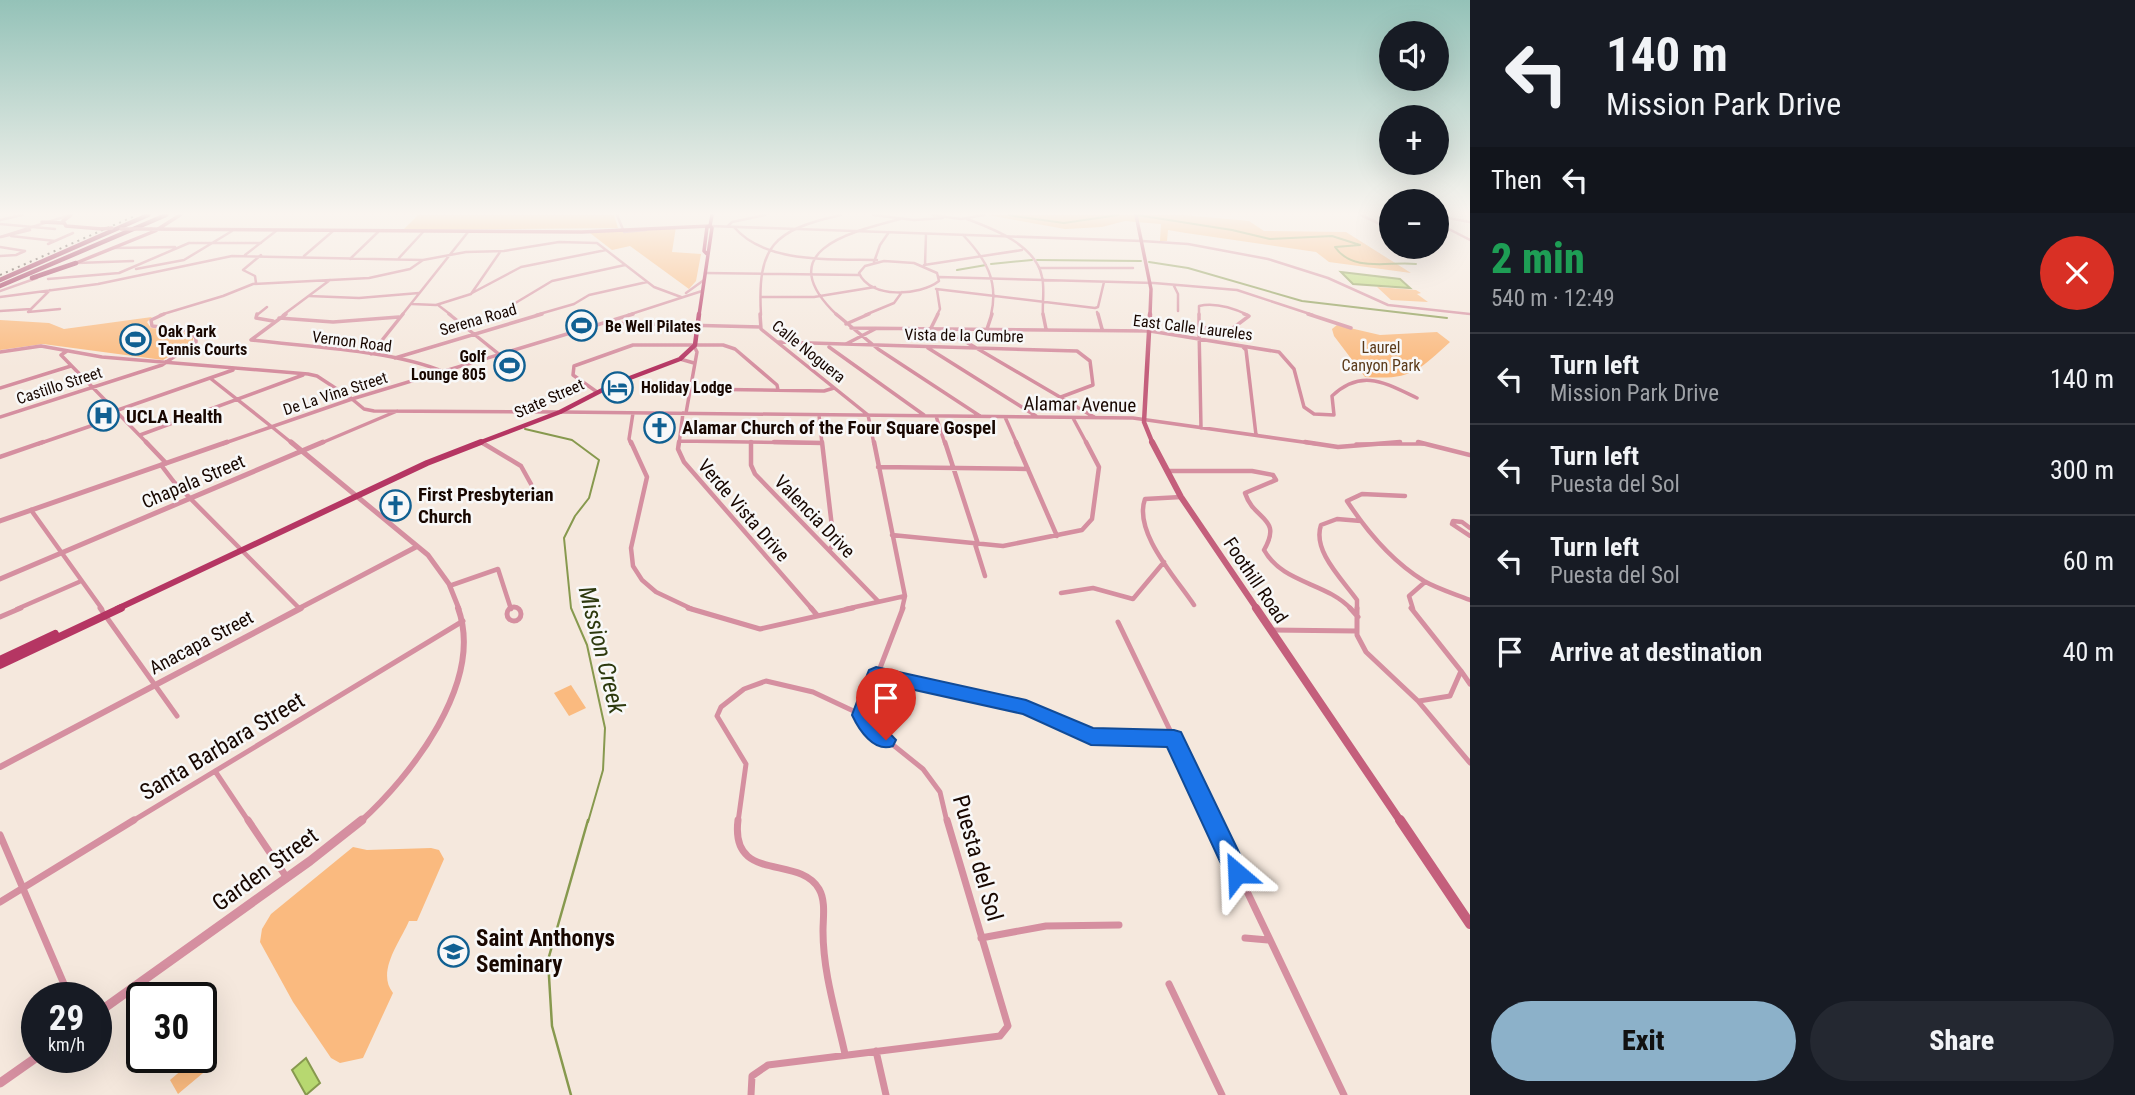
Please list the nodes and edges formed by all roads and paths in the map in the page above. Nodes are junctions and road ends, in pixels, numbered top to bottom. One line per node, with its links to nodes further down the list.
1 (41, 266): 40 (highway)
2 (45, 266): 40 (highway)
3 (47, 266): 40 (highway)
4 (66, 266): 40 (highway)
5 (138, 266): 25 (street)
6 (152, 266): 25 (street)
7 (187, 266): 43 (street)
8 (248, 266): 37 (street)
9 (415, 266): 32 (street)
10 (440, 266): 46 (street)
11 (490, 266): 47 (street)
12 (525, 266): 47 (street)
13 (622, 266): 58 (street)
14 (628, 266): 35 (street)
15 (705, 266): 29 (main road)
16 (762, 266): 26 (street, Calle Noguera)
17 (812, 266): 27 (street)
18 (866, 266): 28 (street)
19 (926, 266): 30 (street)
20 (988, 266): 33 (street)
21 (1147, 266): 38 (main road, Foothill Road)
22 (1290, 266): 65 (street)
23 (1040, 268): 24 (street); 34 (street)
24 (1133, 268)
25 (132, 269): 31 (street)
26 (760, 273): 27 (street); 29 (street); 54 (street, Calle Noguera)
27 (810, 274): 28 (street); 51 (street)
28 (859, 275): 41 (street)
29 (704, 277): 48 (main road); 53 (street, De La Vina Street)
30 (939, 277): 33 (street); 42 (street)
31 (48, 279)
32 (330, 279): 37 (street); 50 (street)
33 (993, 279): 34 (street); 49 (street)
34 (1043, 280): 36 (street); 55 (street)
35 (648, 281): 53 (street); 83 (street, Serena Road)
36 (1104, 282): 38 (street); 62 (street)
37 (256, 283): 100 (street)
38 (1150, 283): 39 (street); 82 (main road, Foothill Road)
39 (1173, 285): 64 (street); 77 (street)
40 (0, 286)
41 (875, 287): 45 (street); 51 (street)
42 (930, 288): 44 (street); 45 (street)
43 (51, 289): 52 (street); 60 (street)
44 (936, 289): 49 (street); 75 (street)
45 (902, 292): 70 (street)
46 (419, 293): 50 (street); 56 (street)
47 (472, 293): 57 (street)
48 (702, 293): 53 (street, De La Vina Street); 71 (main road)
49 (994, 294): 55 (street); 78 (street)
50 (309, 296): 67 (street)
51 (818, 296): 54 (street); 70 (street)
52 (0, 297)
53 (681, 297): 69 (street, De La Vina Street)
54 (761, 297): 79 (street, Calle Noguera)
55 (1042, 300): 62 (street); 80 (street)
56 (411, 304): 57 (street); 66 (street)
57 (436, 304): 83 (street)
58 (512, 305)
59 (267, 307): 68 (street)
60 (32, 309): 61 (street); 63 (street)
61 (60, 309)
62 (1097, 309): 81 (street)
63 (0, 311)
64 (1178, 312)
65 (1470, 314)
66 (400, 317): 67 (street); 96 (street)
67 (278, 318): 68 (street)
68 (274, 321): 96 (street, Vernon Road)
69 (605, 323): 71 (street); 97 (street, De La Vina Street)
70 (846, 324): 73 (street)
71 (698, 326): 79 (street); 89 (main road)
72 (1199, 327): 72 (street); 85 (street)
73 (851, 328): 74 (street, East Calle Laureles); 84 (street)
74 (878, 328): 75 (street, East Calle Laureles); 84 (street)
75 (931, 328): 76 (street, East Calle Laureles)
76 (943, 328): 78 (street, East Calle Laureles); 93 (street)
77 (1351, 328)
78 (987, 329): 80 (street, East Calle Laureles)
79 (762, 330): 86 (street, Calle Noguera)
80 (1046, 330): 81 (street, East Calle Laureles)
81 (1102, 330): 82 (street, East Calle Laureles)
82 (1150, 331): 85 (street, East Calle Laureles); 133 (main road, Foothill Road)
83 (474, 333): 97 (street); 98 (street, Serena Road)
84 (861, 337): 88 (street); 90 (street)
85 (1200, 339): 91 (street, East Calle Laureles); 135 (street)
86 (774, 341): 87 (street, Vista de la Cumbre); 109 (street, Calle Noguera)
87 (828, 345): 88 (street, Vista de la Cumbre); 125 (street)
88 (842, 345): 90 (street, Vista de la Cumbre)
89 (694, 346): 99 (main road, State Street); 101 (street, Verde Vista Drive); 111 (street); 112 (street)
90 (876, 346): 92 (street, Vista de la Cumbre); 127 (street)
91 (1242, 346): 114 (street, East Calle Laureles); 137 (street)
92 (928, 347): 93 (street, Vista de la Cumbre); 130 (street)
93 (975, 348): 113 (street); 113 (street, Vista de la Cumbre)
94 (67, 351): 95 (street); 100 (street); 102 (street)
95 (0, 352)
96 (370, 355): 98 (street, Vernon Road)
97 (500, 355): 104 (street, De La Vina Street)
98 (395, 359): 104 (street, Vernon Road)
99 (680, 359): 101 (street); 112 (main road, State Street)
100 (166, 363): 103 (street); 107 (street, Castillo Street)
101 (694, 363): 110 (street, Verde Vista Drive)
102 (71, 366): 107 (street); 108 (street)
103 (237, 368): 105 (street); 106 (street)
104 (444, 372): 116 (street, De La Vina Street)
105 (308, 374): 115 (street); 116 (street)
106 (210, 378): 115 (street); 117 (street)
107 (92, 387): 117 (street); 128 (street, Castillo Street)
108 (0, 388)
109 (834, 388): 111 (street); 123 (street, Calle Noguera)
110 (690, 389): 111 (street); 121 (street, Verde Vista Drive)
111 (778, 390)
112 (597, 392): 119 (main road, State Street)
113 (1061, 397): 132 (street)
114 (1417, 398)
115 (238, 400): 134 (street); 136 (street)
116 (352, 400): 118 (street); 134 (street, De La Vina Street)
117 (115, 411): 124 (street)
118 (397, 411): 119 (street); 142 (street, Chapala Street)
119 (561, 412): 120 (street, Alamar Avenue); 139 (main road, State Street)
120 (633, 413): 121 (street, Alamar Avenue); 181 (street)
121 (684, 413): 122 (street, Alamar Avenue); 138 (street, Verde Vista Drive)
122 (819, 415): 123 (street, Alamar Avenue); 141 (street)
123 (868, 415): 125 (street, Alamar Avenue); 146 (street)
124 (120, 416): 136 (street); 143 (street)
125 (925, 416): 126 (street, Alamar Avenue)
126 (936, 416): 127 (street, Alamar Avenue); 147 (street)
127 (981, 416): 129 (street, Alamar Avenue)
128 (0, 417)
129 (1005, 417): 130 (street, Alamar Avenue); 148 (street)
130 (1037, 417): 131 (street, Alamar Avenue)
131 (1073, 418): 132 (street, Alamar Avenue); 160 (street)
132 (1094, 418): 133 (street, Alamar Avenue)
133 (1144, 419): 135 (street, Alamar Avenue); 149 (main road, Foothill Road)
134 (272, 427): 142 (street); 145 (street, De La Vina Street)
135 (1201, 428): 137 (street, Alamar Avenue)
136 (140, 435): 145 (street)
137 (1256, 435): 144 (street, Alamar Avenue)
138 (680, 440): 140 (street); 181 (street, Verde Vista Drive)
139 (480, 441): 150 (street); 152 (main road, State Street)
140 (751, 442): 141 (street); 165 (street, Valencia Drive)
141 (822, 443): 165 (street)
142 (303, 452): 152 (street); 154 (street, Chapala Street)
143 (1, 455)
144 (1470, 455)
145 (163, 464): 154 (street); 155 (street, De La Vina Street)
146 (878, 467): 147 (street); 159 (street)
147 (953, 468): 148 (street); 162 (street)
148 (1028, 469): 160 (street)
149 (1165, 471): 153 (main road, Foothill Road); 183 (street)
150 (531, 484)
151 (1405, 496): 157 (street)
152 (353, 497): 163 (street); 164 (main road, State Street)
153 (1181, 497): 167 (street); 186 (main road, Foothill Road)
154 (192, 499): 164 (street); 166 (street, Chapala Street)
155 (31, 510): 156 (street, De La Vina Street); 166 (street)
156 (0, 521)
157 (1361, 521): 171 (street); 183 (street)
158 (1470, 528): 161 (street)
159 (892, 535): 162 (street); 174 (street)
160 (1058, 536): 162 (street)
161 (1470, 536)
162 (976, 544): 168 (street)
163 (416, 547): 172 (street); 178 (street, Anacapa Street)
164 (241, 549): 178 (street); 180 (main road, State Street)
165 (829, 550): 176 (street, Valencia Drive)
166 (60, 554): 169 (street, Chapala Street); 170 (street)
167 (1164, 562): 173 (street); 177 (street)
168 (985, 576)
169 (0, 579)
170 (80, 582): 180 (street); 182 (street)
171 (1425, 582): 175 (street); 189 (street)
172 (452, 585): 179 (street); 184 (street, Garden Street)
173 (1061, 593)
174 (905, 596): 176 (street); 190 (street)
175 (1470, 600)
176 (878, 601): 181 (street)
177 (1194, 605)
178 (299, 608): 192 (street, Anacapa Street)
179 (511, 609)
180 (105, 613): 188 (main road, State Street); 192 (street)
181 (817, 615)
182 (0, 617)
183 (1358, 617): 187 (street)
184 (463, 621): 199 (street, Santa Barbara Street); 201 (street, Garden Street)
185 (1118, 622): 196 (street)
186 (1271, 630): 187 (street); 204 (main road, Foothill Road)
187 (1356, 631): 193 (street)
188 (0, 662)
189 (1461, 671): 191 (street); 193 (street)
190 (876, 675): 194 (street); 196 (street)
191 (1470, 684)
192 (154, 685): 195 (street); 198 (street, Anacapa Street)
193 (1418, 701): 197 (street)
194 (862, 715): 206 (street, Puesta del Sol); 213 (street)
195 (177, 716)
196 (1174, 738): 208 (street)
197 (1470, 763)
198 (0, 767)
199 (215, 771): 201 (street); 202 (street, Santa Barbara Street)
200 (0, 835): 202 (street)
201 (288, 878): 211 (street, Garden Street)
202 (22, 889): 203 (street, Santa Barbara Street); 209 (street)
203 (0, 902)
204 (1470, 924)
205 (1119, 925): 206 (street)
206 (982, 938): 212 (street, Puesta del Sol)
207 (1245, 938): 208 (street)
208 (1269, 940): 219 (street)
209 (64, 982)
210 (1169, 984): 218 (street)
211 (112, 1003)
212 (876, 1052): 213 (street, Puesta del Sol); 217 (street)
213 (845, 1054): 216 (street, Puesta del Sol)
214 (21, 1068): 215 (street)
215 (0, 1083)
216 (751, 1095)
217 (886, 1095)
218 (1222, 1095)
219 (1345, 1095)

